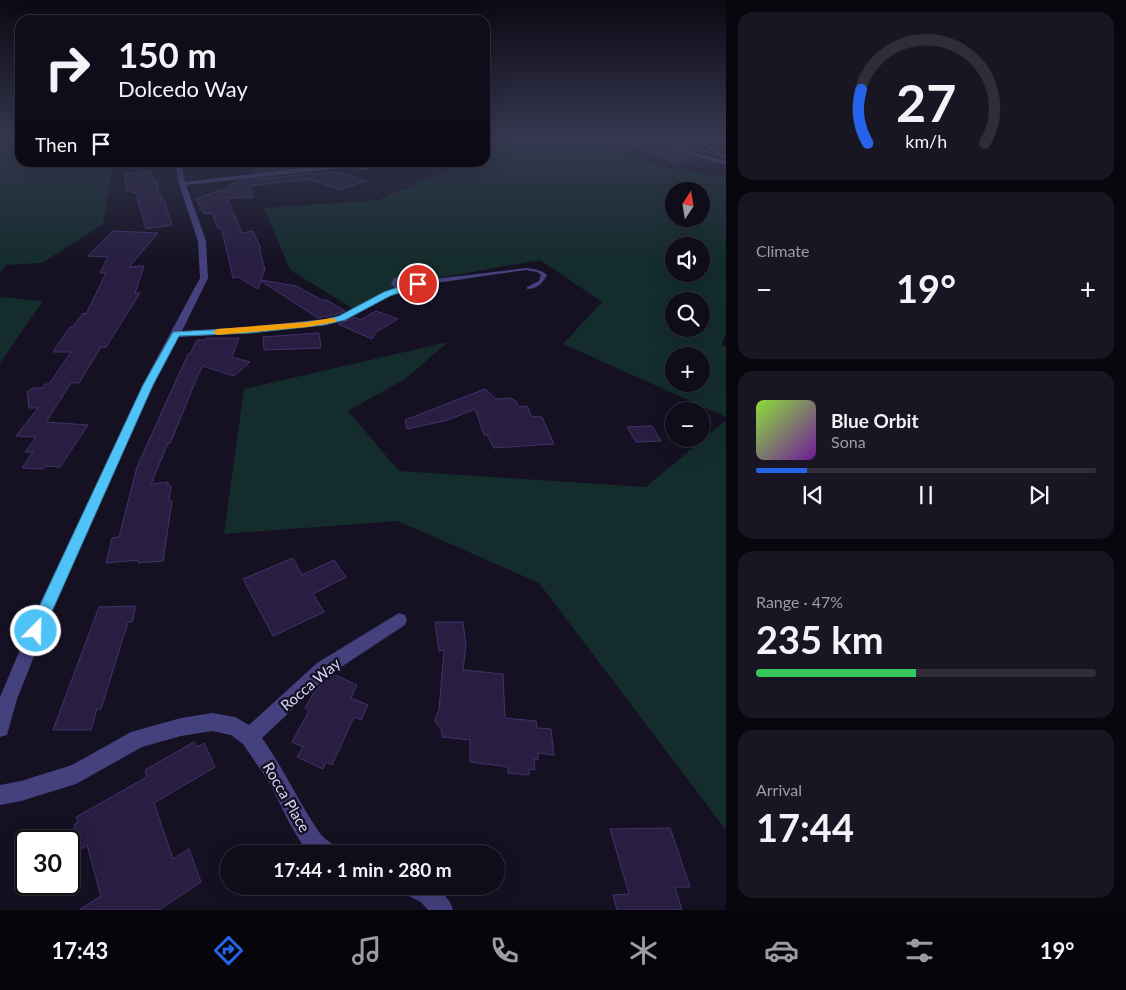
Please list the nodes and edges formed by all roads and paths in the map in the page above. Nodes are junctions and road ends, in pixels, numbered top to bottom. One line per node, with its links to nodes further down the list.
1 (181, 178): 3 (street)
2 (230, 178): 3 (street)
3 (182, 184): 6 (street)
4 (417, 282): 5 (lane); 6 (street)
5 (529, 288)
6 (176, 334): 8 (street)
7 (399, 620): 9 (street, Rocca Way)
8 (0, 728)
9 (250, 737): 10 (street); 11 (street, Rocca Place)
10 (0, 795)
11 (317, 845)
12 (430, 895): 13 (street)
13 (442, 910)

